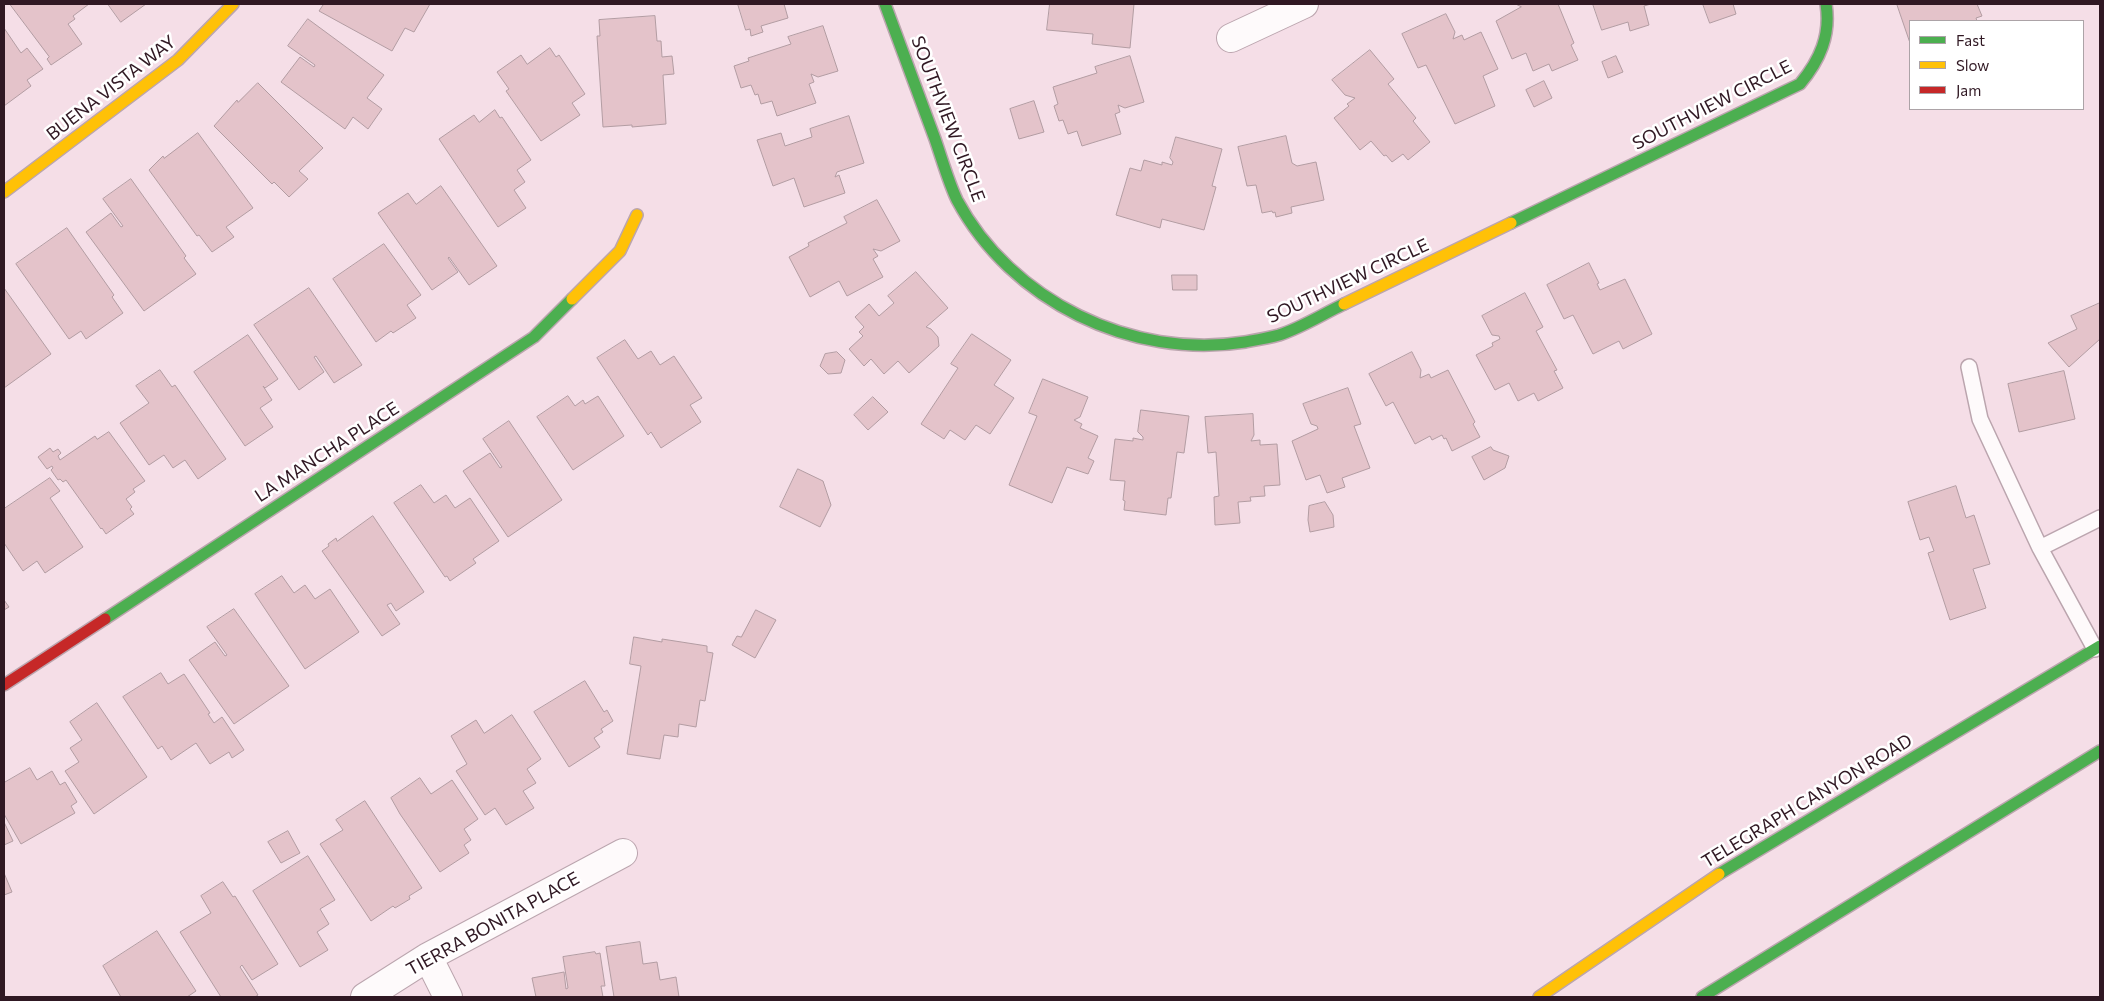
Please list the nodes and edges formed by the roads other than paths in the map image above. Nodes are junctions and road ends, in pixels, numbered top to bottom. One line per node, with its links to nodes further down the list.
1 (232, 4): 6 (street, BUENA VISTA WAY)
2 (885, 4): 4 (street, SOUTHVIEW CIRCLE)
3 (1304, 4): 5 (street)
4 (1826, 4)
5 (1231, 38)
6 (4, 192)
7 (637, 215): 12 (street, LA MANCHA PLACE)
8 (1969, 367): 10 (lane)
9 (2100, 518): 10 (lane)
10 (2040, 548): 11 (lane)
11 (2098, 647): 18 (street, TELEGRAPH CANYON ROAD)
12 (4, 685)
13 (2100, 751): 19 (street)
14 (623, 853): 15 (street, TIERRA BONITA PLACE)
15 (428, 957): 16 (street, TIERRA BONITA PLACE); 17 (street)
16 (365, 997)
17 (448, 997)
18 (1539, 997)
19 (1702, 997)

